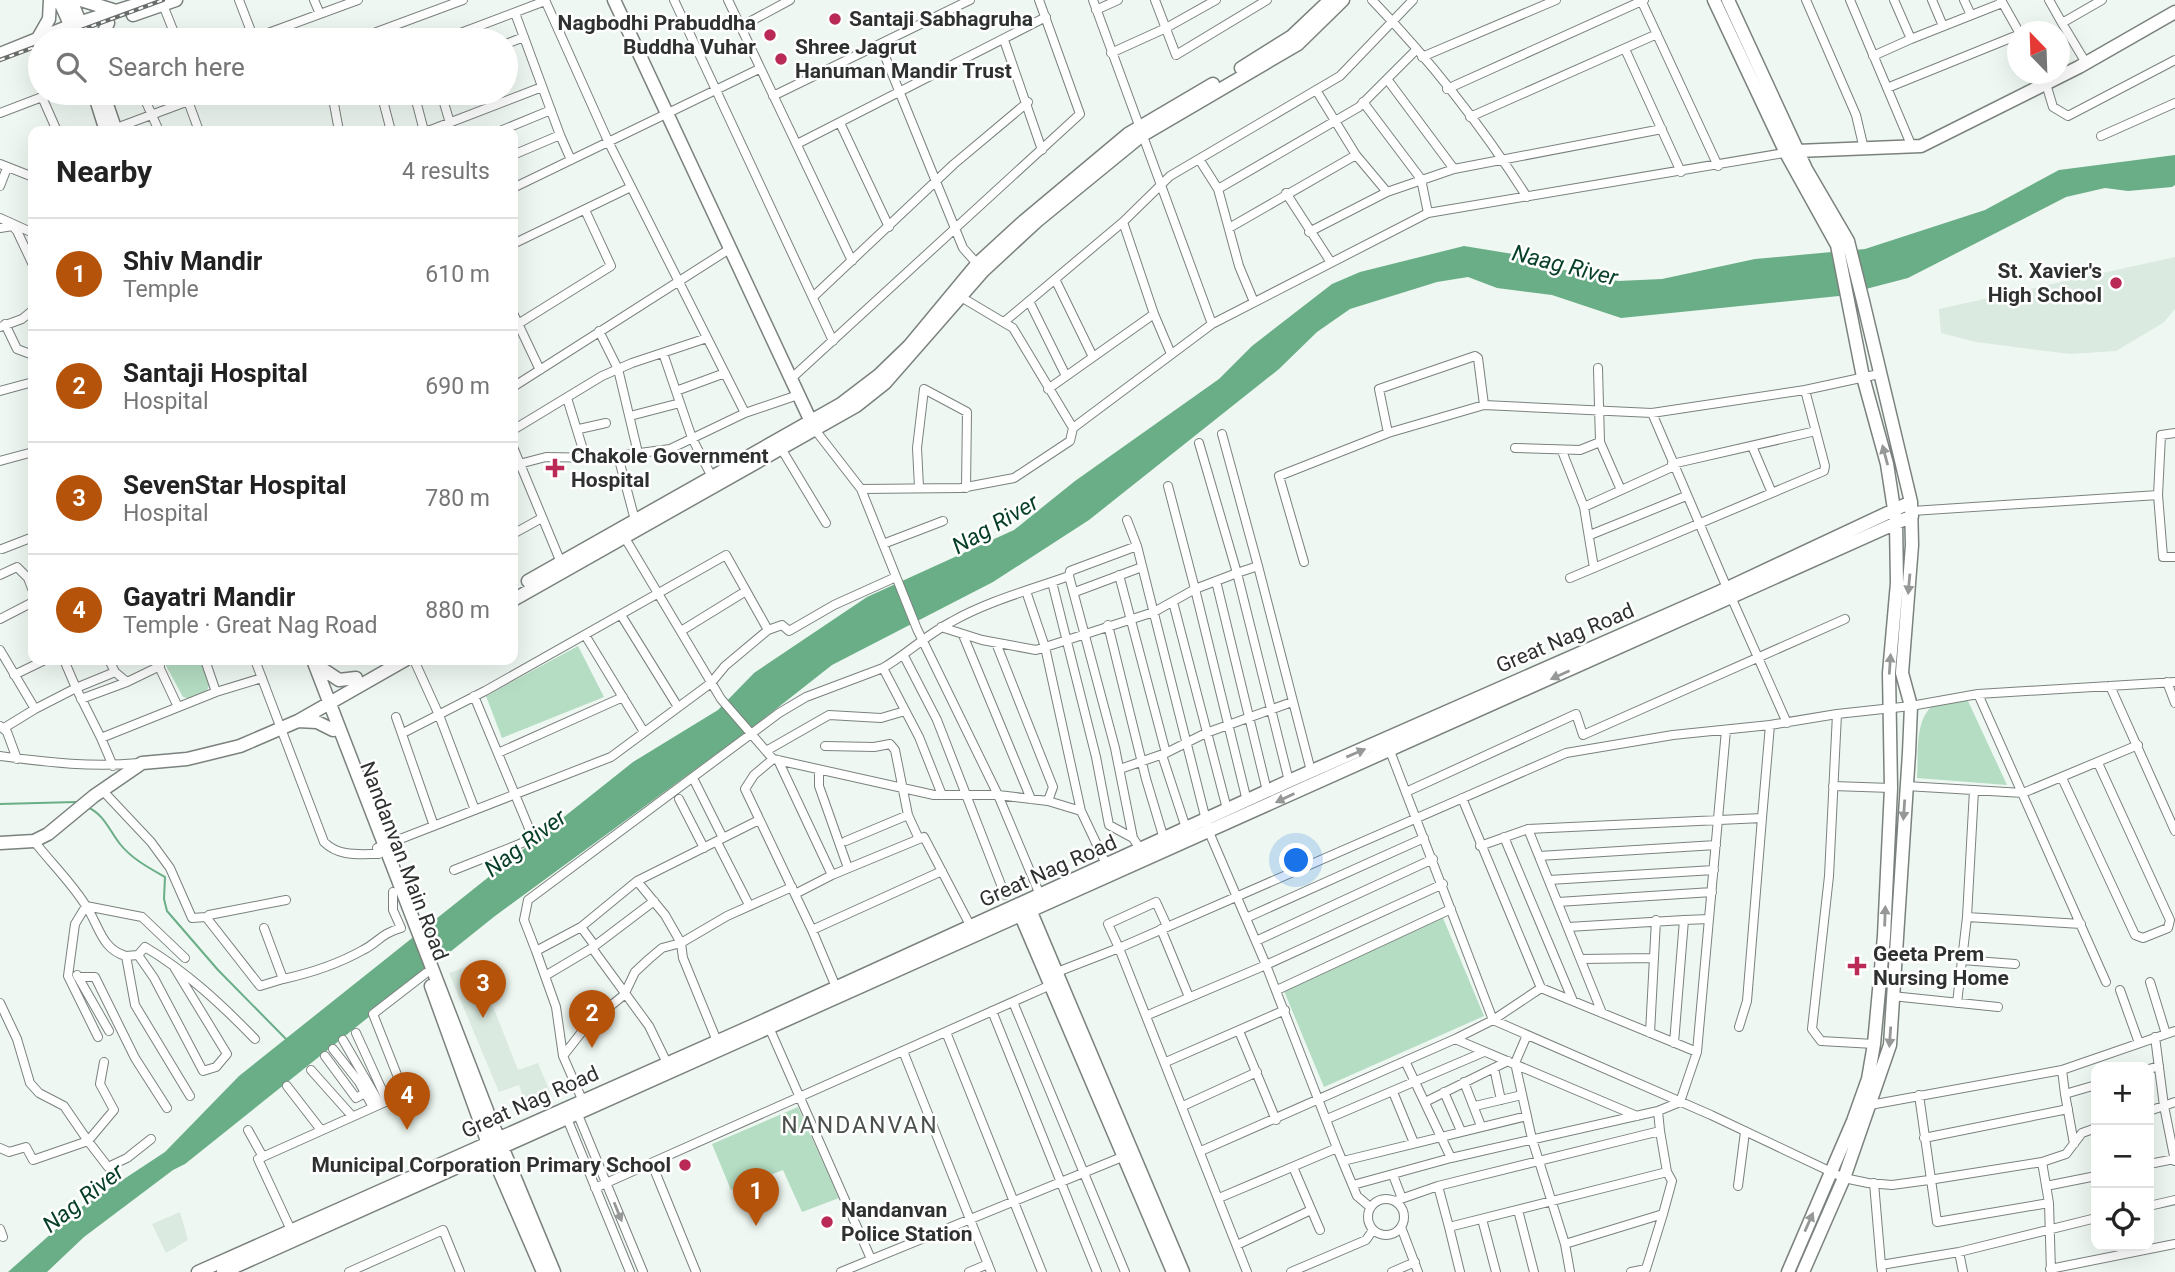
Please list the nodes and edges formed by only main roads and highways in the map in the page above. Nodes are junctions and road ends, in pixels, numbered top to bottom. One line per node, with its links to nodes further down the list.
1 (51, 0): 16 (main road)
2 (59, 0): 17 (main road)
3 (71, 0): 18 (main road)
4 (81, 0): 13 (main road)
5 (176, 0): 12 (main road)
6 (614, 0): 30 (main road)
7 (621, 0): 30 (main road)
8 (1330, 0): 33 (main road)
9 (1343, 0): 33 (main road)
10 (1714, 0): 34 (main road)
11 (1728, 0): 34 (main road)
12 (157, 3): 13 (main road); 15 (main road)
13 (116, 11): 19 (main road)
14 (2175, 12): 26 (main road)
15 (108, 23): 20 (main road); 21 (main road)
16 (45, 28)
17 (76, 28)
18 (78, 28)
19 (86, 28)
20 (92, 28)
21 (106, 28)
22 (28, 46): 24 (main road)
23 (28, 48): 25 (main road)
24 (0, 54)
25 (0, 62)
26 (2070, 69)
27 (2035, 84): 34 (main road)
28 (99, 105): 31 (main road)
29 (106, 105): 32 (main road)
30 (669, 113): 35 (main road)
31 (109, 126)
32 (110, 126)
33 (1139, 132): 36 (main road)
34 (1792, 152): 37 (main road)
35 (732, 248): 38 (main road); 38 (main road)
36 (980, 268): 38 (main road); 38 (main road)
37 (1857, 302): 40 (main road, one-way to 37); 41 (main road)
38 (817, 427): 39 (main road); 39 (main road)
39 (714, 482): 43 (main road)
40 (1895, 508): 41 (main road, Great Nag Road); 42 (main road); 45 (main road, Great Nag Road)
41 (1912, 510): 42 (main road, Great Nag Road); 69 (main road, one-way to 69)
42 (1896, 522): 45 (main road, Great Nag Road); 69 (main road, one-way to 42)
43 (563, 567): 44 (main road); 46 (main road)
44 (518, 588)
45 (1729, 593): 55 (main road, Great Nag Road)
46 (518, 597)
47 (312, 665): 52 (main road, Nandanvan Main Road)
48 (316, 665): 51 (main road)
49 (380, 665): 51 (main road)
50 (395, 665): 52 (main road)
51 (355, 678): 52 (main road)
52 (325, 700): 53 (main road); 54 (main road, Nandanvan Main Road); 58 (main road)
53 (287, 725): 54 (main road); 57 (main road)
54 (333, 730): 58 (main road, Nandanvan Main Road)
55 (1388, 746): 56 (main road, Great Nag Road, one-way to 56); 56 (main road, Great Nag Road, one-way to 55)
56 (1208, 825): 59 (main road, Great Nag Road); 59 (main road, Great Nag Road)
57 (0, 843)
58 (380, 849): 60 (main road); 60 (main road, Nandanvan Main Road)
59 (1023, 909): 61 (main road, Great Nag Road); 61 (main road, Great Nag Road); 66 (main road)
60 (413, 931): 63 (main road, Nandanvan Main Road)
61 (768, 1023): 62 (main road, Great Nag Road); 62 (main road, Great Nag Road)
62 (575, 1109): 64 (main road, Great Nag Road)
63 (483, 1115): 64 (main road); 65 (main road, Nandanvan Main Road); 67 (main road)
64 (524, 1131): 65 (main road, Great Nag Road); 68 (main road)
65 (495, 1144): 67 (main road, Great Nag Road); 68 (main road, Nandanvan Main Road)
66 (1128, 1155): 74 (main road); 75 (main road)
67 (468, 1156): 68 (main road); 70 (main road, Great Nag Road); 71 (main road, Great Nag Road)
68 (506, 1172): 72 (main road, Nandanvan Main Road); 73 (main road)
69 (1838, 1175): 76 (main road, one-way to 69); 77 (main road)
70 (198, 1272)
71 (223, 1272)
72 (543, 1272)
73 (554, 1272)
74 (1173, 1272)
75 (1182, 1272)
76 (1788, 1272)
77 (1803, 1272)

